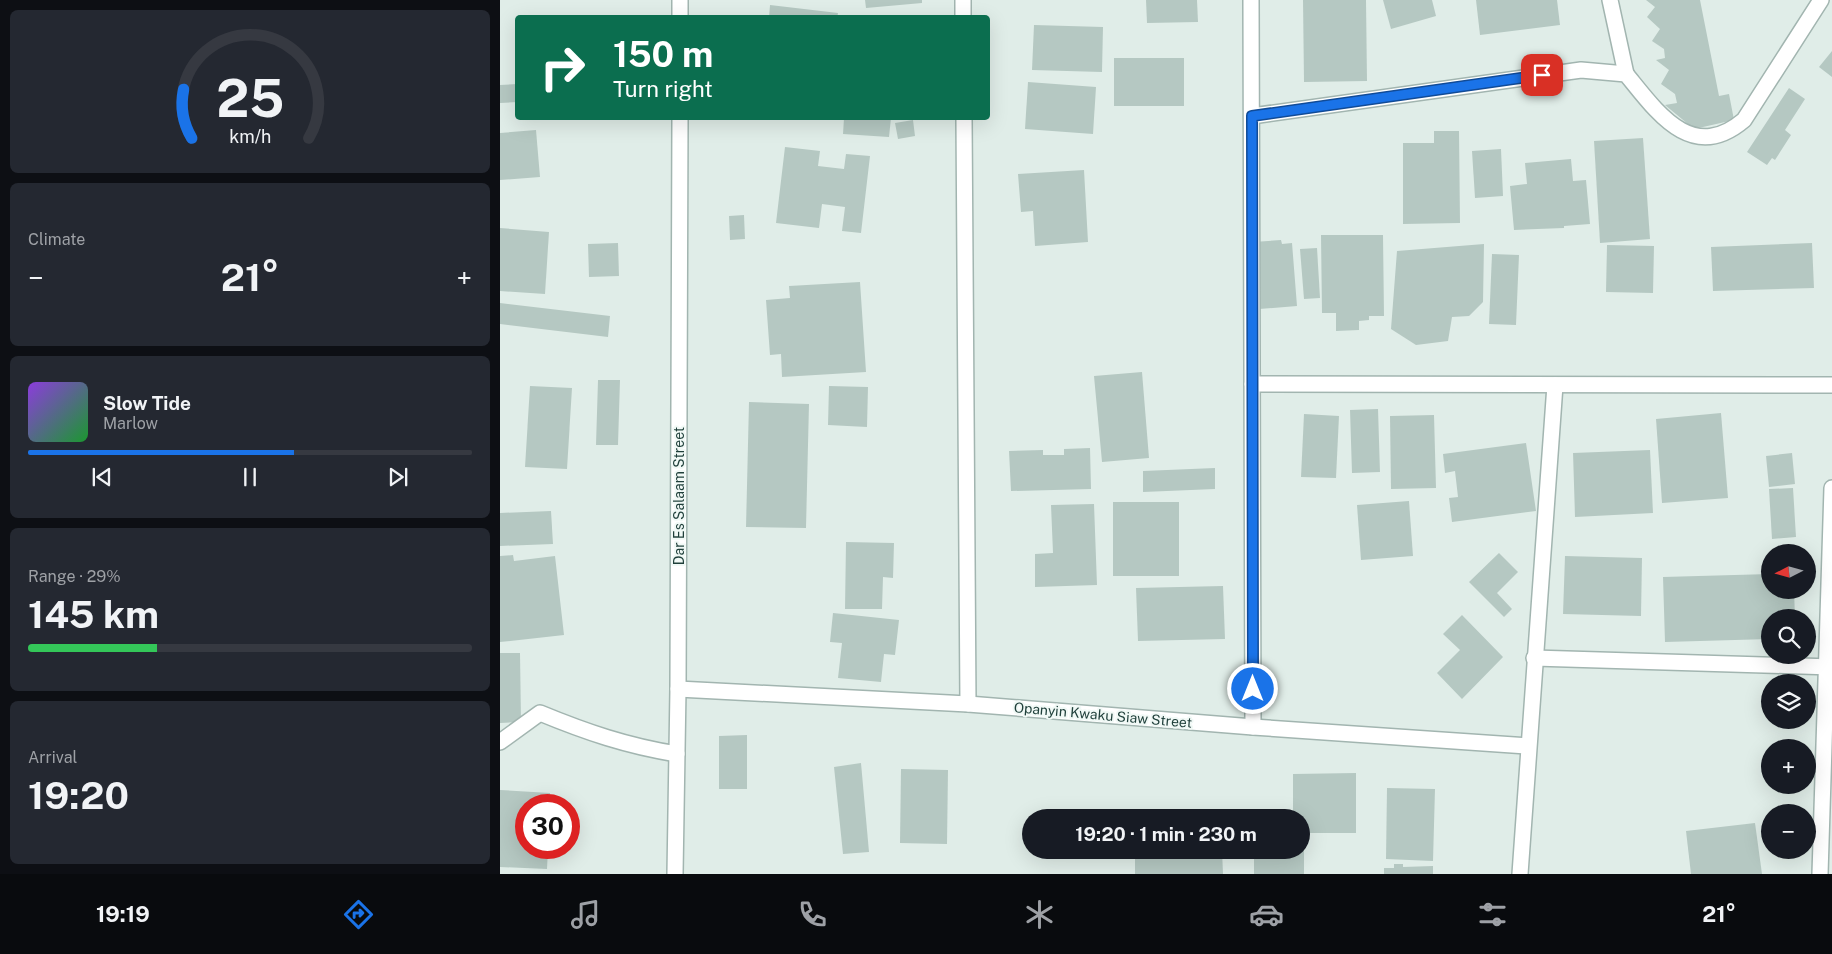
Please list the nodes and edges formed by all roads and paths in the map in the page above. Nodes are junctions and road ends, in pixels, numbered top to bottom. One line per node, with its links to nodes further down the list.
1 (680, 0): 6 (street)
2 (963, 0): 7 (street)
3 (1251, 0): 9 (street)
4 (1610, 0): 8 (street)
5 (1821, 0): 8 (street)
6 (680, 15)
7 (963, 15)
8 (1626, 74): 9 (street)
9 (1252, 116): 12 (street)
10 (680, 120): 18 (street, Dar Es Salaam Street)
11 (964, 120): 19 (street)
12 (1252, 384): 13 (street); 20 (street)
13 (1556, 385): 14 (street); 16 (street)
14 (1832, 385)
15 (1832, 488): 17 (street)
16 (1534, 658): 17 (street); 22 (street)
17 (1829, 666): 26 (street)
18 (678, 689): 19 (street, Opanyin Kwaku Siaw Street); 23 (street, Dar Es Salaam Street)
19 (968, 704): 20 (street, Opanyin Kwaku Siaw Street)
20 (1253, 728): 22 (street, Opanyin Kwaku Siaw Street)
21 (500, 742): 23 (street)
22 (1528, 746): 25 (street)
23 (677, 754): 24 (street, Dar Es Salaam Street)
24 (675, 874)
25 (1520, 874)
26 (1820, 874)

